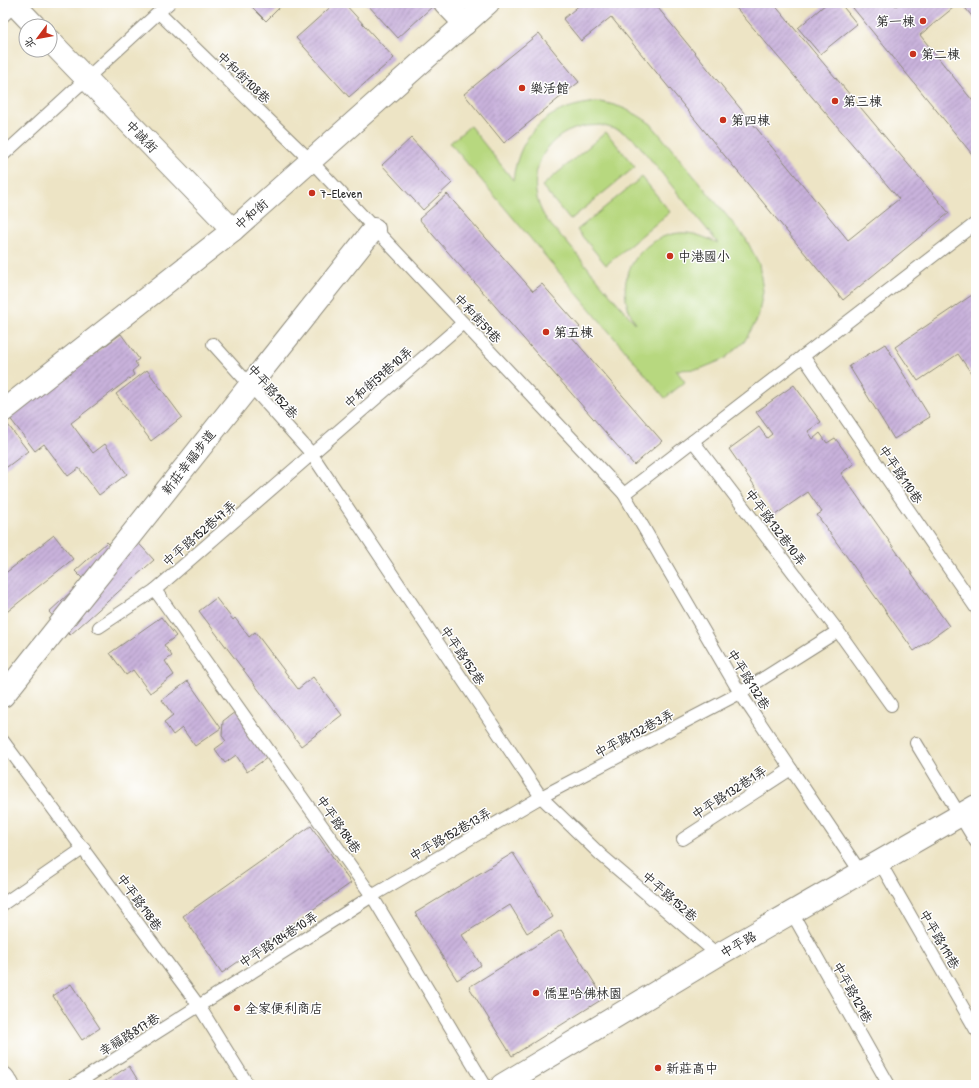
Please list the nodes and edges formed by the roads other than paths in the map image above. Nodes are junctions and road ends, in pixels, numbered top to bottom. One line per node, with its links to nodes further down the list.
1 (169, 3): 5 (lane)
2 (445, 3): 7 (street)
3 (488, 3): 7 (street, 中和街)
4 (10, 8): 6 (street)
5 (158, 13): 9 (lane); 11 (lane, 中和街108巷)
6 (24, 18)
7 (465, 24): 11 (street, 中和街)
8 (58, 49): 9 (street, 中誠街)
9 (86, 79): 10 (lane); 14 (street, 中誠街)
10 (3, 154)
11 (311, 161): 13 (lane, 中和街59巷); 14 (street, 中和街)
12 (975, 227): 17 (lane)
13 (374, 228): 15 (lane, 中和街59巷); 18 (street, 新莊幸福步道)
14 (233, 230): 19 (street, 中和街)
15 (463, 323): 21 (lane, 中和街59巷10弄); 22 (lane, 中和街59巷)
16 (213, 344): 18 (lane, 中平路152巷)
17 (803, 356): 20 (lane); 24 (lane, 中平路110巷)
18 (249, 384): 21 (lane, 中平路152巷); 28 (street, 新莊幸福步道)
19 (3, 411)
20 (693, 441): 22 (lane); 26 (lane, 中平路132巷10弄)
21 (311, 453): 23 (lane, 中平路152巷47弄); 33 (lane, 中平路152巷)
22 (624, 494): 27 (lane, 中平路132巷)
23 (155, 590): 25 (lane, 中平路152巷47弄); 40 (lane, 中平路184巷)
24 (976, 608)
25 (99, 627)
26 (838, 631): 27 (lane); 29 (lane, 中平路132巷10弄)
27 (740, 693): 32 (lane, 中平路132巷); 33 (lane, 中平路132巷3弄)
28 (3, 696)
29 (891, 705)
30 (3, 741): 37 (lane, 中平路198巷)
31 (916, 743): 34 (lane)
32 (791, 769): 35 (lane, 中平路132巷1弄); 39 (lane, 中平路132巷)
33 (541, 797): 40 (lane, 中平路152巷13弄); 43 (lane, 中平路152巷)
34 (968, 810): 36 (lane); 38 (street, 中平路)
35 (682, 839)
36 (976, 842)
37 (84, 848): 41 (lane); 44 (lane, 中平路198巷)
38 (879, 862): 39 (street, 中平路); 45 (lane, 中平路119巷)
39 (861, 873): 42 (street, 中平路)
40 (372, 896): 44 (lane, 中平路184巷10弄); 50 (lane, 中平路184巷)
41 (3, 904)
42 (792, 912): 43 (street, 中平路); 52 (lane, 中平路129巷)
43 (718, 955): 51 (street, 中平路)
44 (199, 1006): 48 (lane, 幸福路817巷); 49 (lane, 中平路198巷)
45 (976, 1030)
46 (3, 1078): 47 (street)
47 (8, 1085)
48 (74, 1085)
49 (248, 1085)
50 (485, 1085)
51 (502, 1085)
52 (889, 1085)

